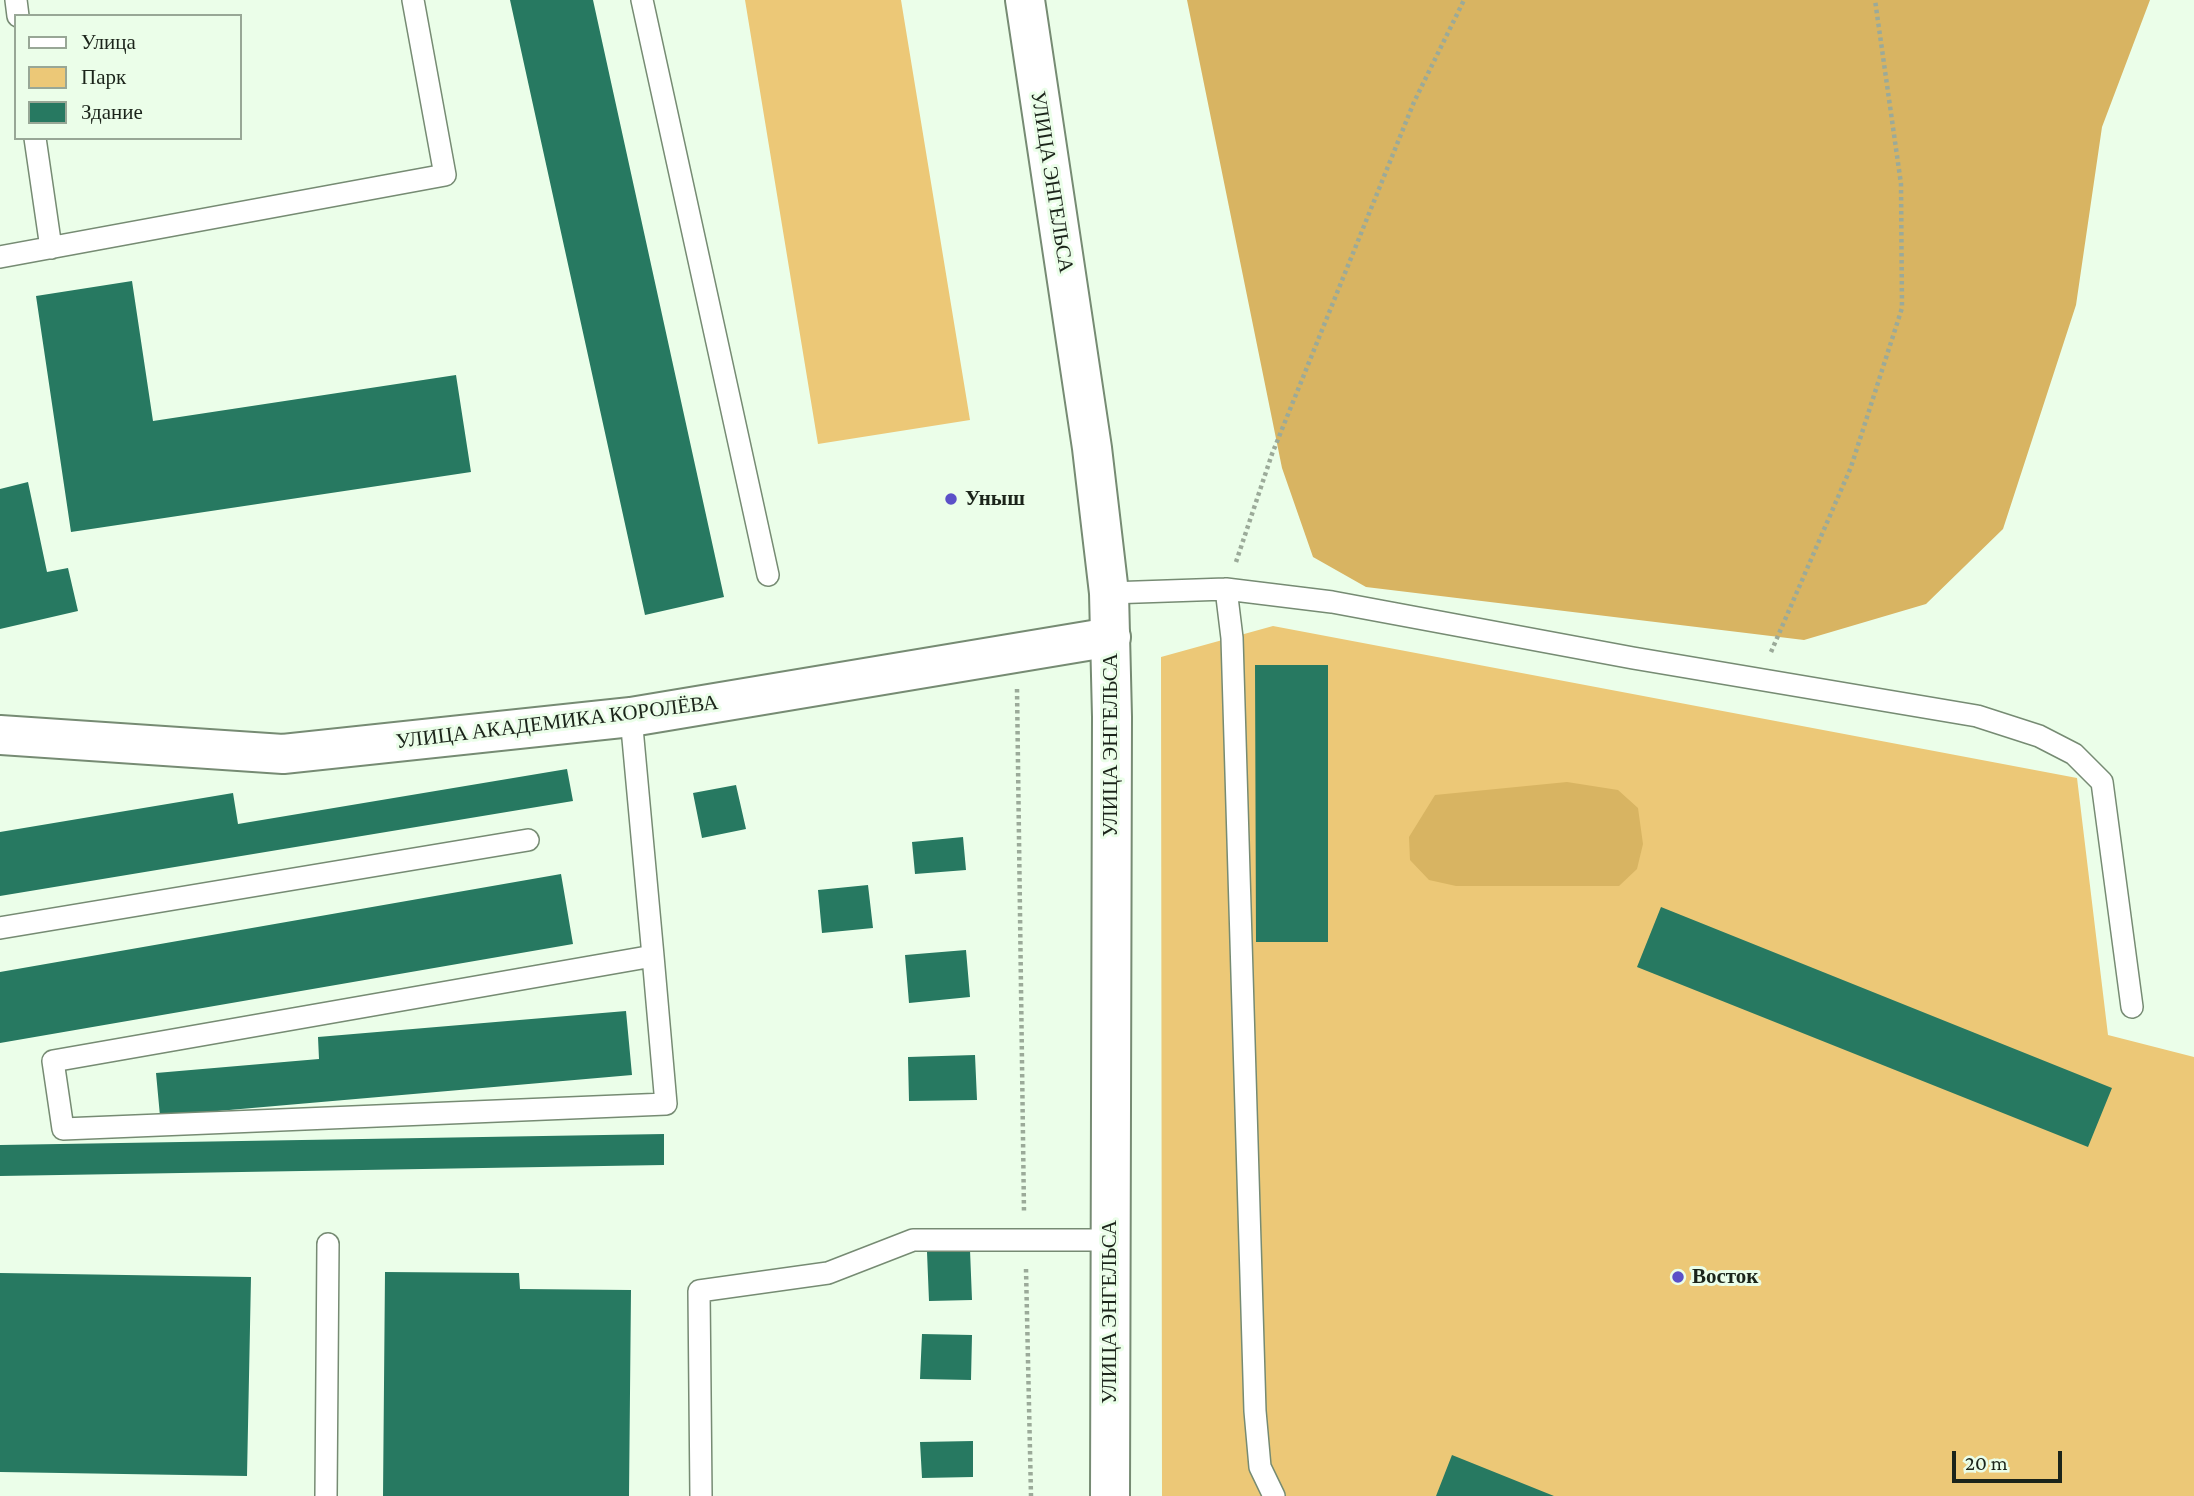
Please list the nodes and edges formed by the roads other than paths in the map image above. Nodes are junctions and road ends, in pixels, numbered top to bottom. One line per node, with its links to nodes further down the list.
1 (413, 0): 5 (lane)
2 (642, 0): 7 (lane)
3 (1025, 0): 9 (main road, УЛИЦА ЭНГЕЛЬСА)
4 (35, 140): 5 (lane)
5 (51, 248): 6 (lane)
6 (0, 257)
7 (768, 575)
8 (1226, 589): 9 (lane); 16 (lane); 22 (lane)
9 (1109, 593): 10 (main road, УЛИЦА ЭНГЕЛЬСА)
10 (1111, 637): 11 (main road, УЛИЦА АКАДЕМИКА КОРОЛЁВА); 17 (main road, УЛИЦА ЭНГЕЛЬСА)
11 (631, 717): 12 (main road, УЛИЦА АКАДЕМИКА КОРОЛЁВА); 15 (lane)
12 (0, 735)
13 (528, 840): 14 (lane)
14 (0, 928)
15 (653, 956): 15 (lane)
16 (2132, 1007)
17 (1110, 1240): 20 (lane); 21 (main road, УЛИЦА ЭНГЕЛЬСА)
18 (328, 1244): 19 (lane)
19 (326, 1496)
20 (701, 1496)
21 (1110, 1496)
22 (1274, 1496)

